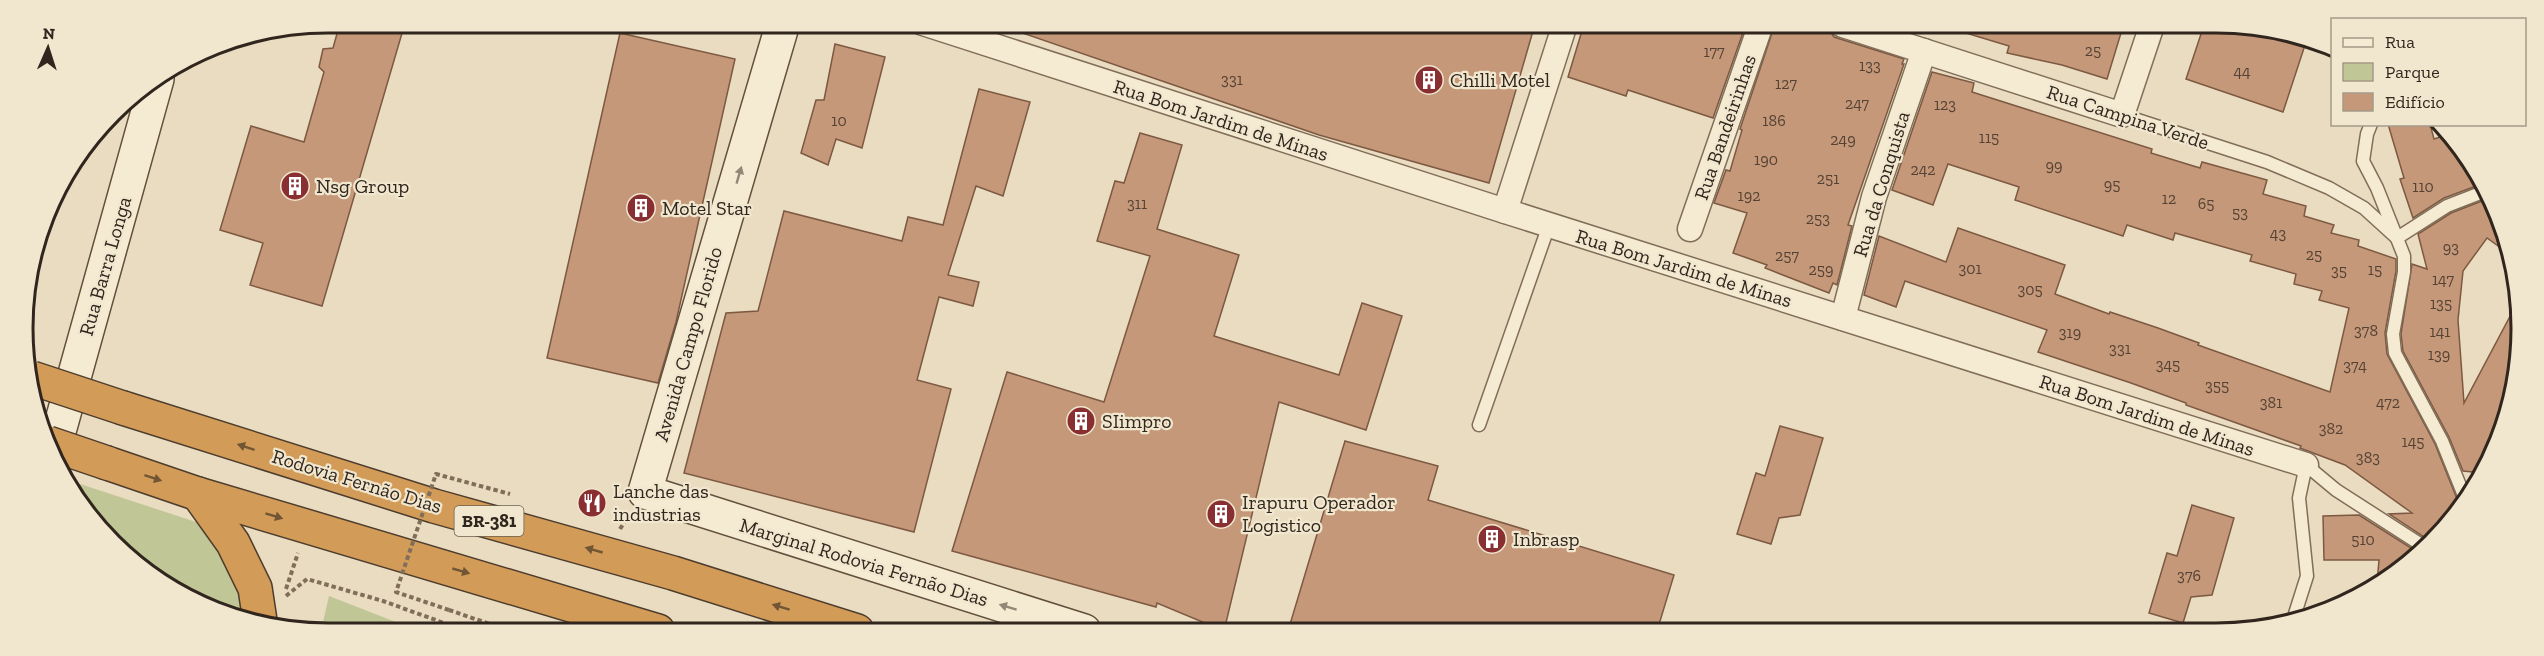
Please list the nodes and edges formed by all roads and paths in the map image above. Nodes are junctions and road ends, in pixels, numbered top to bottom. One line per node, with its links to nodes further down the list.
1 (780, 33): 23 (main road, Avenida Campo Florido, one-way to 1)
2 (954, 33): 12 (street, Rua Bom Jardim de Minas)
3 (1561, 33): 12 (street)
4 (1758, 33): 14 (street, Rua Bandeirinhas)
5 (1871, 33): 7 (street, Rua Campina Verde)
6 (2149, 33): 9 (street)
7 (1924, 51): 9 (street, Rua Campina Verde); 16 (street, Rua da Conquista)
8 (155, 89): 19 (main road, Rua Barra Longa)
9 (2122, 115): 15 (lane, Rua Campina Verde)
10 (2370, 126): 15 (lane)
11 (2478, 194): 15 (lane)
12 (1504, 211): 13 (street, Rua Bom Jardim de Minas)
13 (1549, 225): 16 (street, Rua Bom Jardim de Minas); 18 (lane)
14 (1690, 229)
15 (2397, 238): 22 (lane)
16 (1843, 318): 21 (street, Rua Bom Jardim de Minas)
17 (38, 380): 28 (highway, Rodovia Fernão Dias / BR-381, one-way to 17, bridge)
18 (1479, 425)
19 (56, 443)
20 (57, 446): 24 (highway, one-way to 24, bridge)
21 (2306, 465): 27 (lane, Rua Bom Jardim de Minas); 30 (lane)
22 (2462, 490)
23 (645, 492): 28 (path); 37 (main road, Marginal Rodovia Fernão Dias, one-way to 23)
24 (198, 494): 26 (highway, one-way to 26); 31 (highway)
25 (510, 494): 33 (path, bridge)
26 (307, 526): 29 (highway, one-way to 29); 32 (path)
27 (2418, 543)
28 (616, 557): 36 (highway, Rodovia Fernão Dias / BR-381, one-way to 28)
29 (541, 595): 34 (highway); 35 (highway)
30 (2296, 612)
31 (259, 615)
32 (444, 623)
33 (486, 623)
34 (580, 623)
35 (632, 623)
36 (831, 623)
37 (1059, 623)

